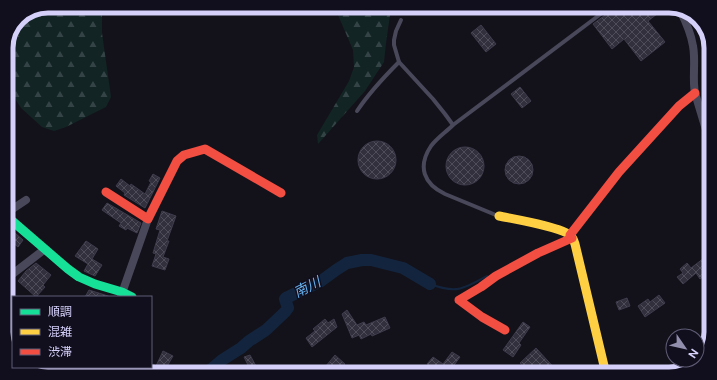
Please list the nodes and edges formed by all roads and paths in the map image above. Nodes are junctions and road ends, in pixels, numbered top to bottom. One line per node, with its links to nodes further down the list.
1 (602, 13): 8 (lane)
2 (683, 17): 5 (street)
3 (401, 20): 4 (lane)
4 (399, 62): 6 (lane); 8 (lane)
5 (695, 93): 7 (street); 16 (street)
6 (357, 111)
7 (704, 123)
8 (454, 125): 13 (lane)
9 (106, 192): 14 (street)
10 (281, 193): 14 (street)
11 (26, 200): 12 (street)
12 (13, 208)
13 (499, 216): 16 (street)
14 (148, 219): 19 (street)
15 (13, 222): 17 (street)
16 (571, 236): 20 (street); 21 (street)
17 (45, 249): 18 (street); 19 (street)
18 (13, 274)
19 (121, 295)
20 (505, 330)
21 (604, 367)

